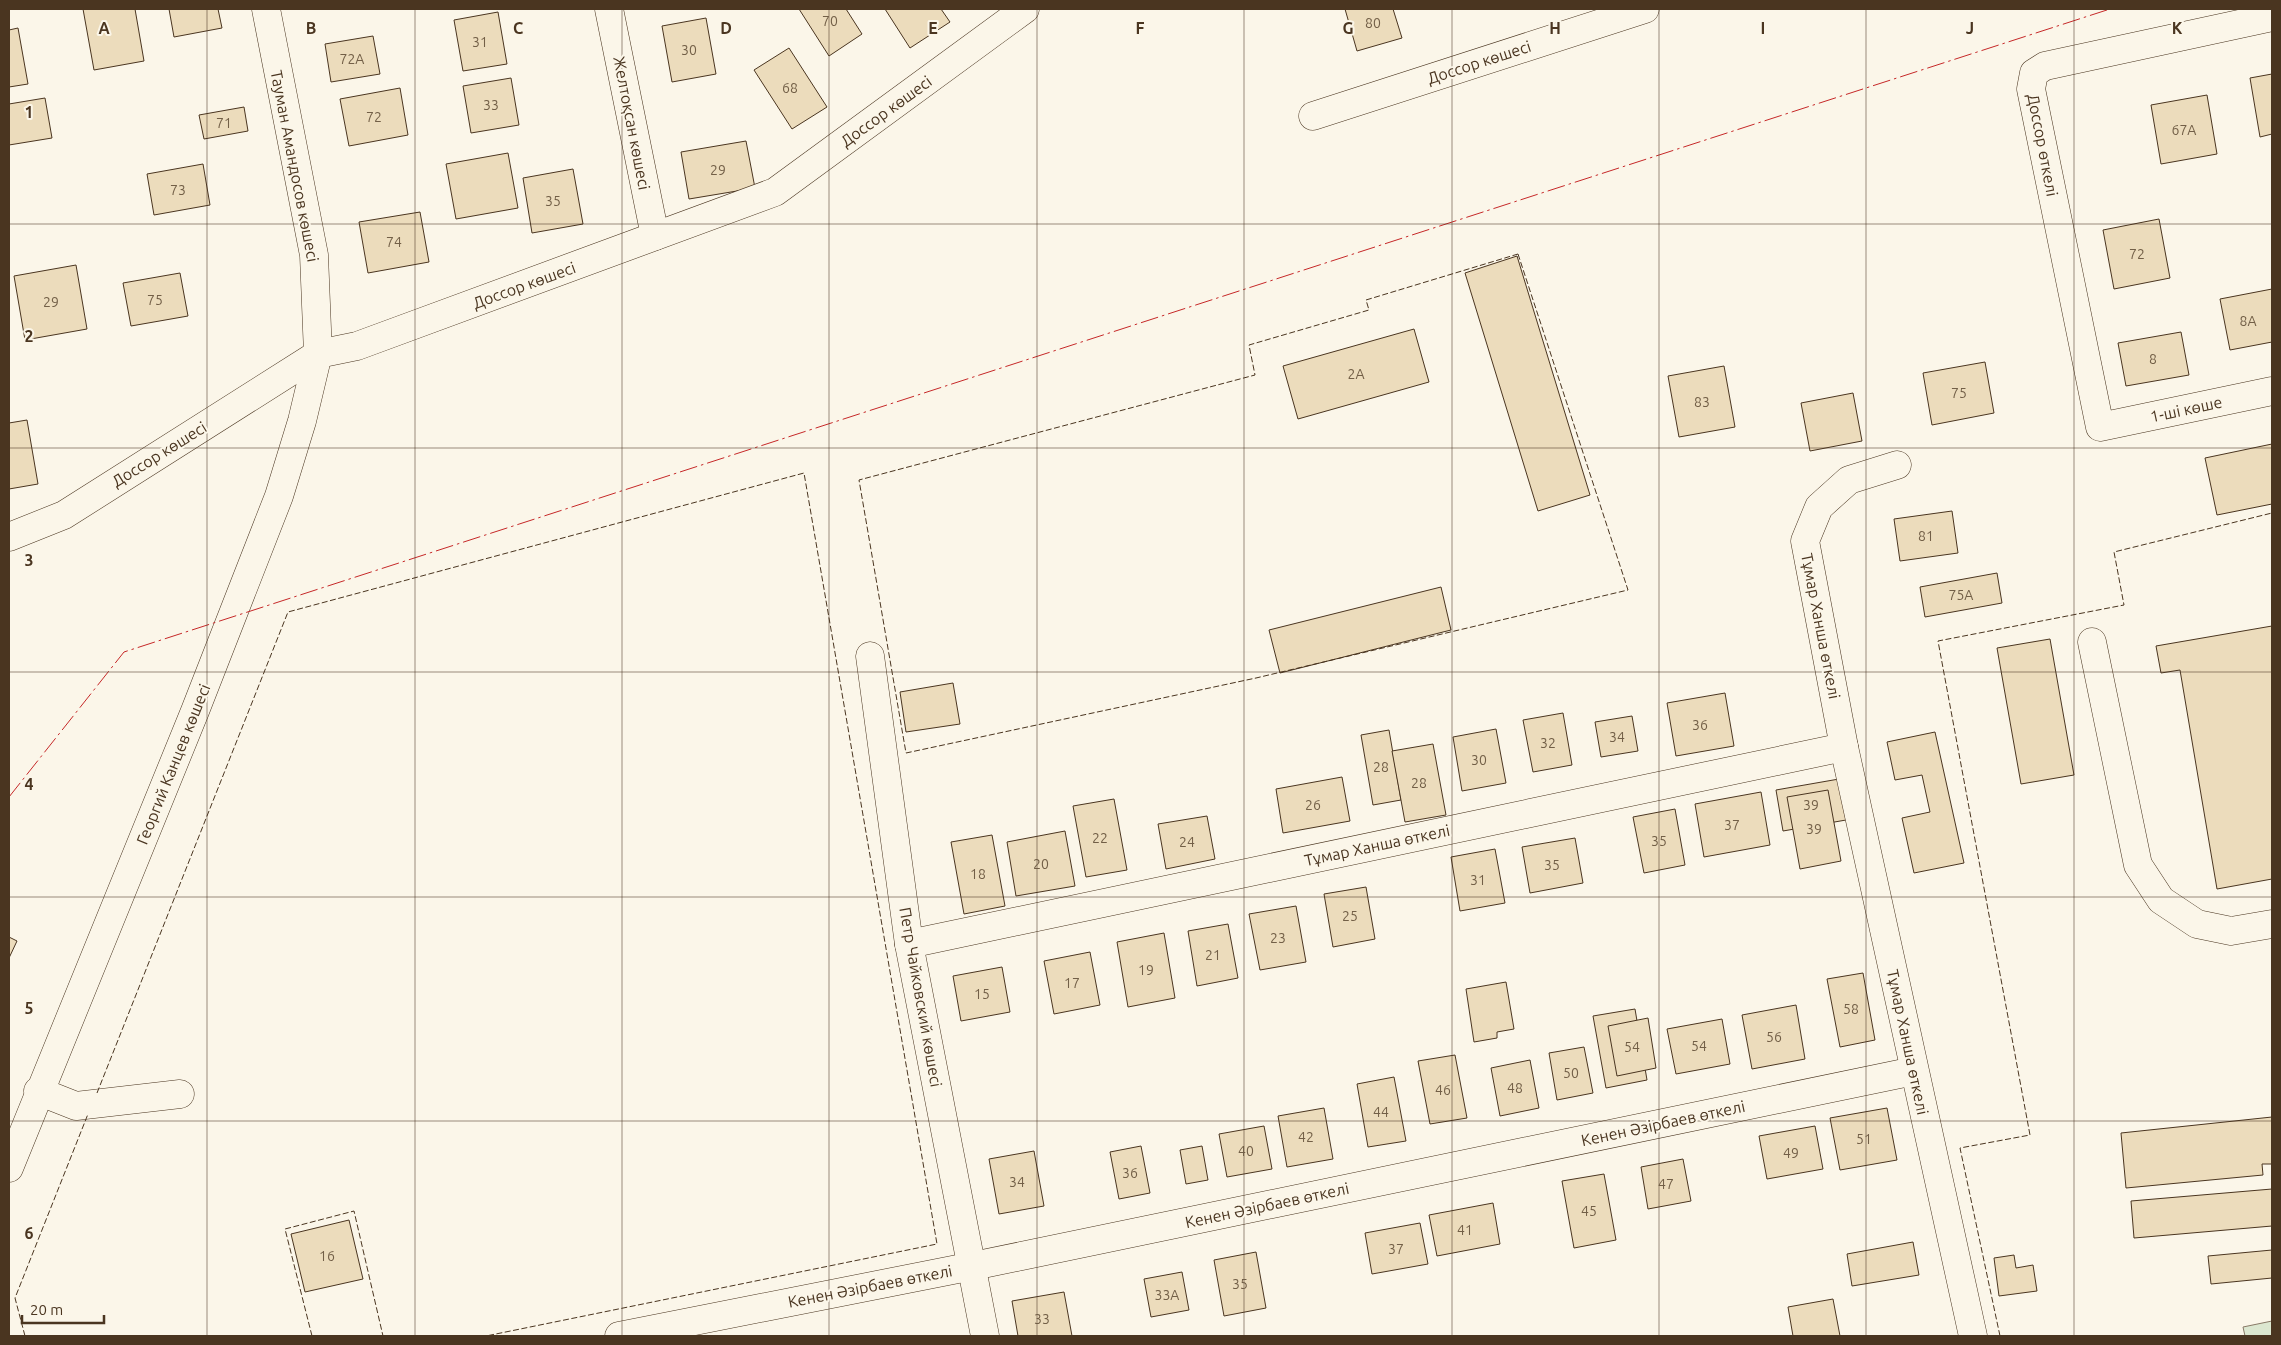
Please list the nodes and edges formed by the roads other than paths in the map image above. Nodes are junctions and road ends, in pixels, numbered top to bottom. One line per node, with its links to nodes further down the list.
1 (266, 9): 8 (street, Тауман Амандосов көшесі)
2 (609, 9): 7 (street, Желтоқсан көшесі)
3 (1025, 9): 7 (street, Доссор көшесі)
4 (1645, 9): 6 (street, Доссор көшесі)
5 (2272, 18): 10 (street, Доссор өткелі)
6 (1313, 116)
7 (655, 236): 8 (street, Доссор көшесі)
8 (318, 354): 12 (street, Доссор көшесі); 19 (street, Георгий Канцев көшесі)
9 (2272, 390): 10 (street, 1-ші көше)
10 (2100, 427)
11 (1897, 465): 15 (street, Тұмар Ханша өткелі)
12 (9, 537)
13 (2092, 642): 16 (street)
14 (870, 656): 17 (street, Петр Чайковский көшесі)
15 (1844, 747): 17 (street, Тұмар Ханша өткелі); 18 (street, Тұмар Ханша өткелі)
16 (2272, 924)
17 (909, 944): 22 (street, Петр Чайковский көшесі)
18 (1914, 1071): 22 (street, Кенен Әзірбаев өткелі); 25 (street, Тұмар Ханша өткелі)
19 (38, 1091): 20 (street); 21 (street, Георгий Канцев көшесі)
20 (180, 1094)
21 (9, 1168)
22 (972, 1266): 23 (street, Кенен Әзірбаев өткелі); 24 (street, Петр Чайковский көшесі)
23 (619, 1336)
24 (985, 1336)
25 (1973, 1336)

